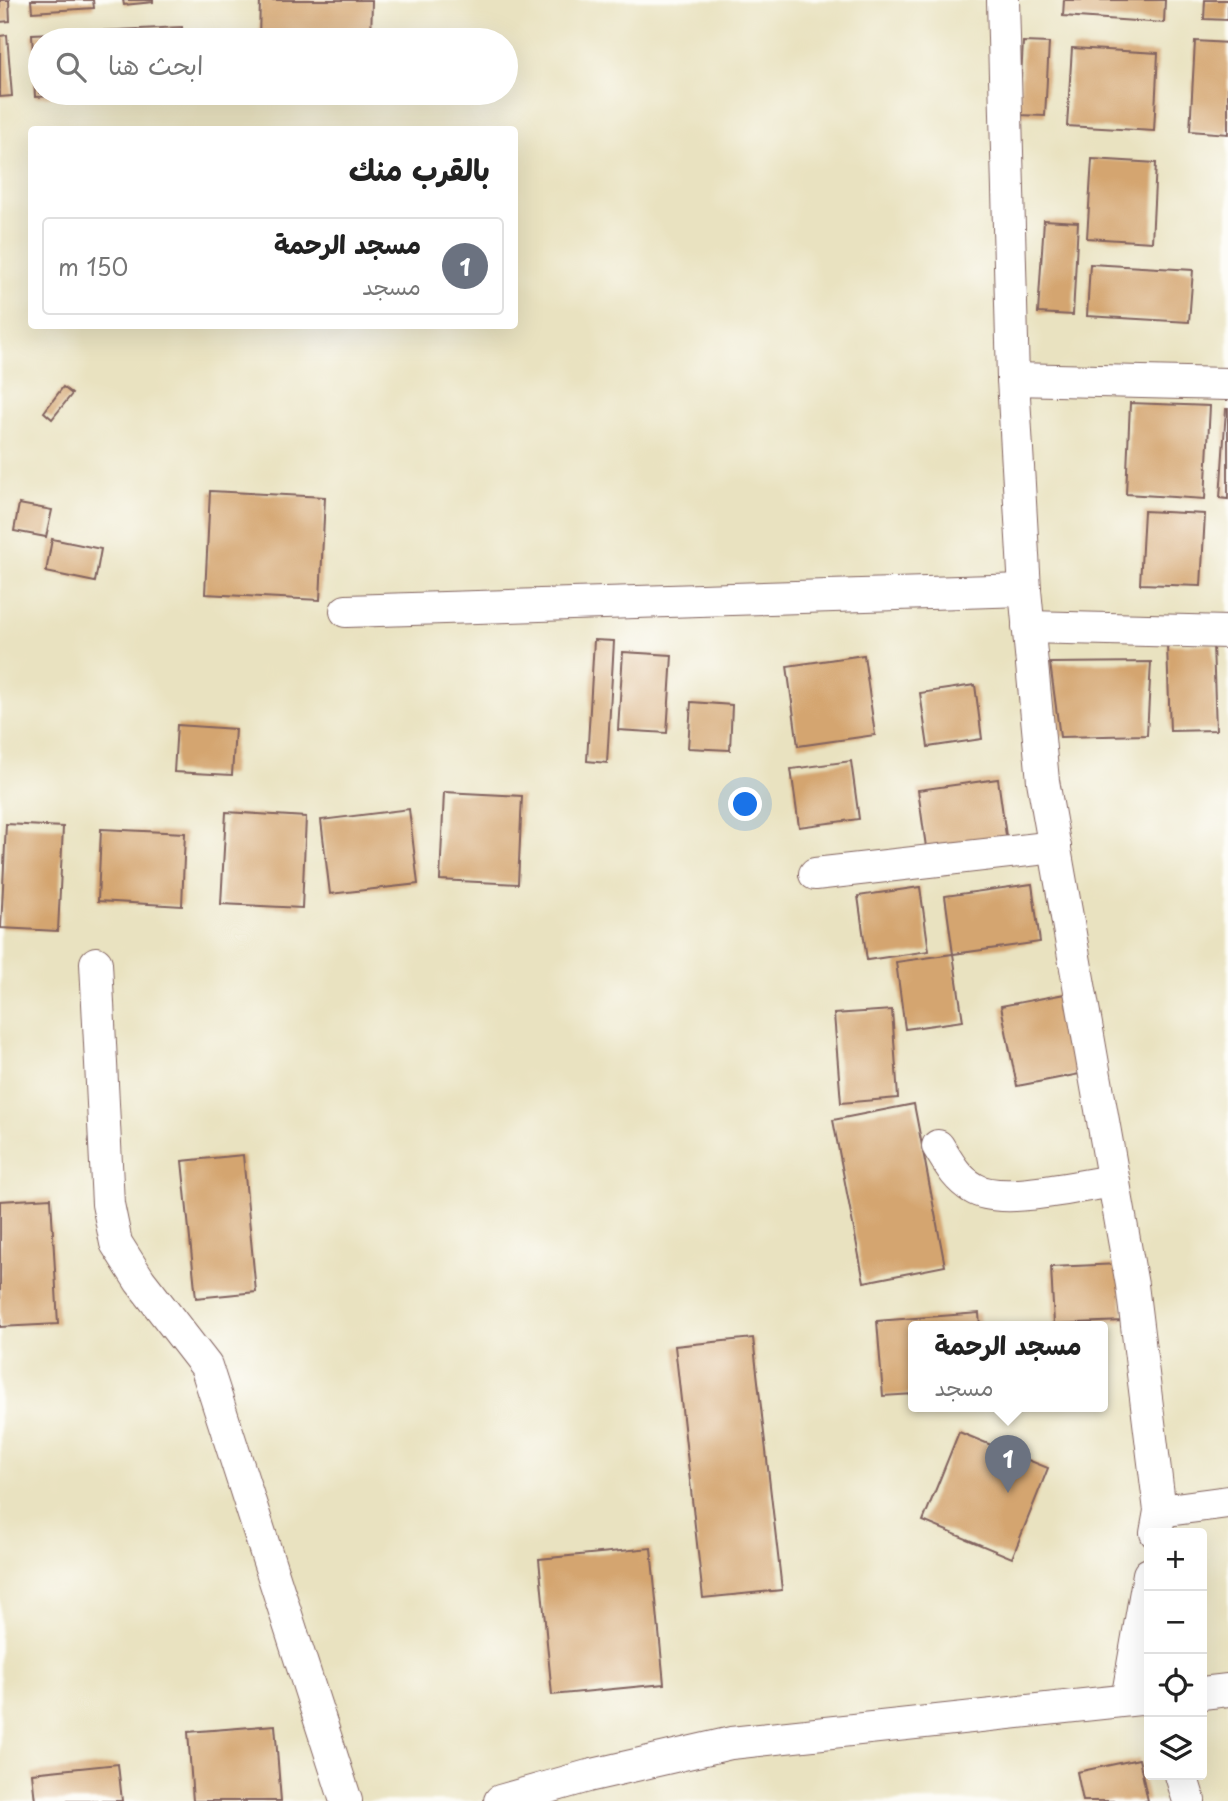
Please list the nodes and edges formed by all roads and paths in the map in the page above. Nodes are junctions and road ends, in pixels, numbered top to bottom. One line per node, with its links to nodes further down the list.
1 (1003, 0): 2 (street)
2 (1013, 379): 3 (street); 4 (street)
3 (1228, 384)
4 (1025, 590): 5 (street); 6 (street)
5 (346, 611)
6 (1028, 627): 7 (street); 8 (street)
7 (1228, 632)
8 (1055, 847): 9 (street); 12 (street)
9 (815, 874)
10 (96, 963): 20 (street)
11 (939, 1146): 12 (street)
12 (1114, 1181): 14 (street)
13 (1228, 1502): 14 (street)
14 (1158, 1522)
15 (1148, 1591): 18 (street)
16 (1228, 1690): 17 (street)
17 (1207, 1692)
18 (1138, 1699): 21 (street)
19 (1183, 1780): 22 (street)
20 (346, 1801)
21 (500, 1801)
22 (1189, 1801)

